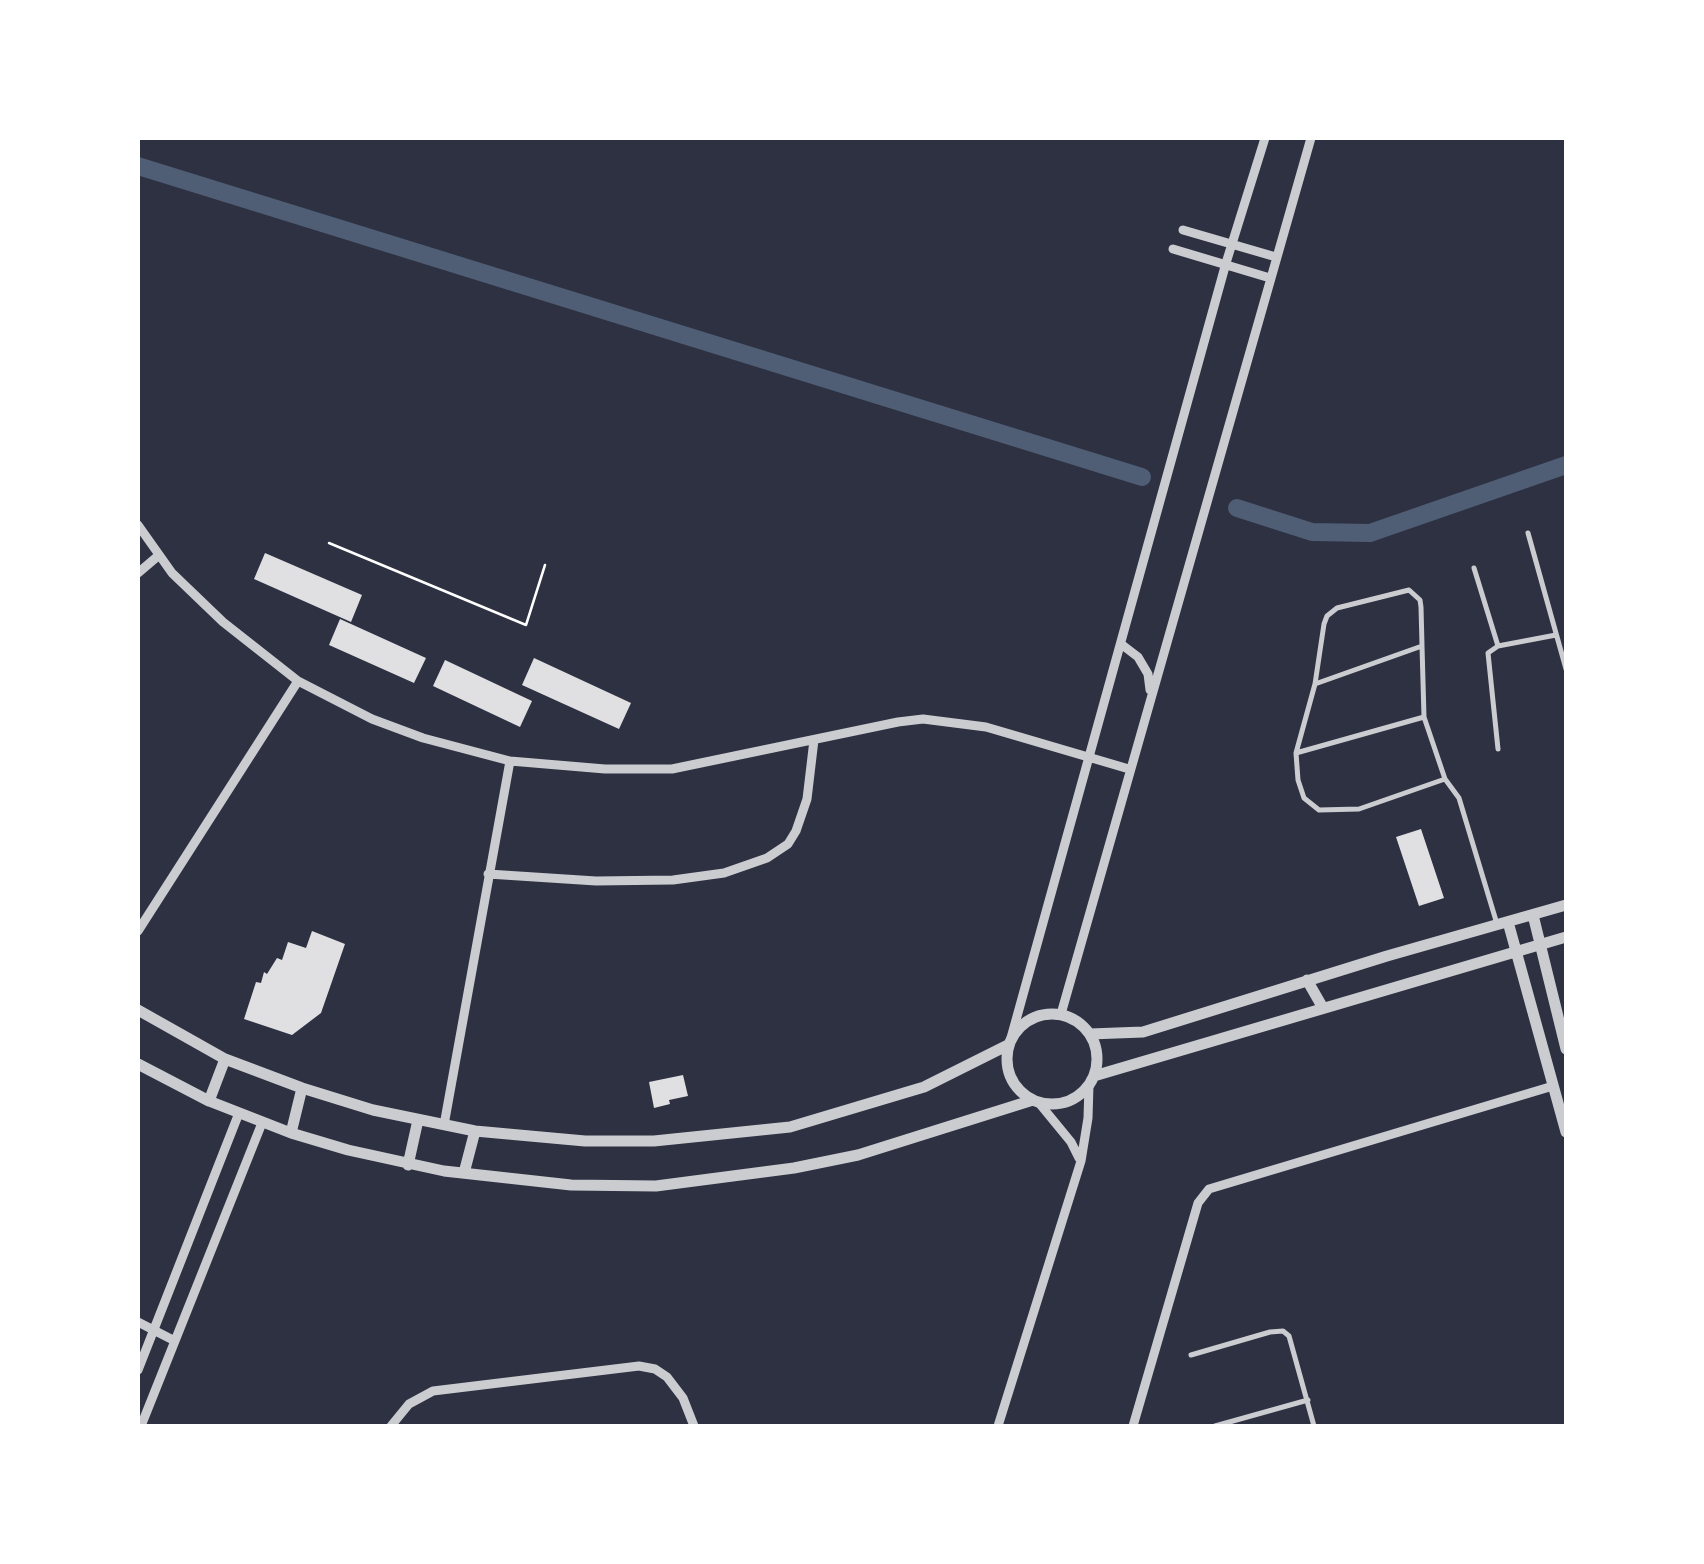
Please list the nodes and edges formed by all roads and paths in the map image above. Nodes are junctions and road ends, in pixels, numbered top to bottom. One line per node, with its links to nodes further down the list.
1 (1265, 138): 4 (street)
2 (1311, 138): 6 (street)
3 (1183, 230): 4 (street)
4 (1232, 242): 6 (street); 7 (street)
5 (1172, 249): 7 (street)
6 (1276, 257): 8 (street)
7 (1226, 264): 8 (street); 17 (street)
8 (1270, 278): 23 (street)
9 (138, 525): 12 (street)
10 (1528, 533): 16 (lane)
11 (329, 543): 13 (path)
12 (158, 556): 15 (street); 21 (street)
13 (545, 565)
14 (1474, 568): 19 (lane)
15 (138, 573)
16 (1556, 636): 19 (lane); 20 (lane)
17 (1120, 644): 23 (street); 28 (street)
18 (1422, 646): 22 (lane); 22 (lane); 24 (lane)
19 (1498, 646): 26 (lane)
20 (1566, 670)
21 (298, 681): 29 (street); 36 (street)
22 (1314, 684): 27 (lane)
23 (1151, 693): 30 (street)
24 (1424, 717): 27 (lane); 31 (lane)
25 (814, 740): 28 (street); 29 (street); 32 (street)
26 (1498, 749)
27 (1296, 753): 31 (lane)
28 (1088, 756): 30 (street); 45 (street)
29 (510, 762): 32 (street)
30 (1130, 769): 43 (street)
31 (1445, 779): 35 (lane)
32 (488, 874): 57 (street)
33 (1566, 905): 34 (street)
34 (1533, 915): 35 (street); 38 (street)
35 (1502, 923): 39 (street); 40 (street)
36 (138, 932)
37 (1566, 937): 38 (street)
38 (1542, 945): 39 (street); 46 (street)
39 (1514, 952): 41 (street); 50 (street)
40 (1307, 980): 41 (street); 44 (street)
41 (1322, 1008): 49 (street)
42 (138, 1010): 47 (street)
43 (1061, 1014): 44 (street); 45 (street)
44 (1090, 1034): 49 (street)
45 (1010, 1042): 53 (street); 58 (street)
46 (1566, 1049)
47 (224, 1059): 51 (street); 52 (street)
48 (138, 1064): 52 (street)
49 (1092, 1081): 53 (street); 61 (street)
50 (1553, 1086): 59 (street); 74 (street)
51 (302, 1088): 55 (street); 60 (street)
52 (208, 1101): 54 (street)
53 (1036, 1101): 61 (street); 63 (street)
54 (239, 1113): 56 (street); 65 (street)
55 (418, 1120): 57 (street); 62 (street)
56 (262, 1122): 60 (street); 66 (street)
57 (444, 1124): 58 (street)
58 (475, 1131): 63 (street)
59 (1566, 1132)
60 (291, 1133): 62 (street)
61 (1081, 1160): 73 (street)
62 (408, 1164): 63 (street)
63 (464, 1174)
64 (138, 1322): 65 (street)
65 (153, 1329): 66 (street); 68 (street)
66 (173, 1340): 70 (street)
67 (1191, 1356): 69 (lane)
68 (138, 1370)
69 (1308, 1400): 75 (lane); 76 (lane)
70 (141, 1426)
71 (392, 1426): 72 (street)
72 (694, 1426)
73 (998, 1426)
74 (1133, 1426)
75 (1215, 1426)
76 (1314, 1426)

